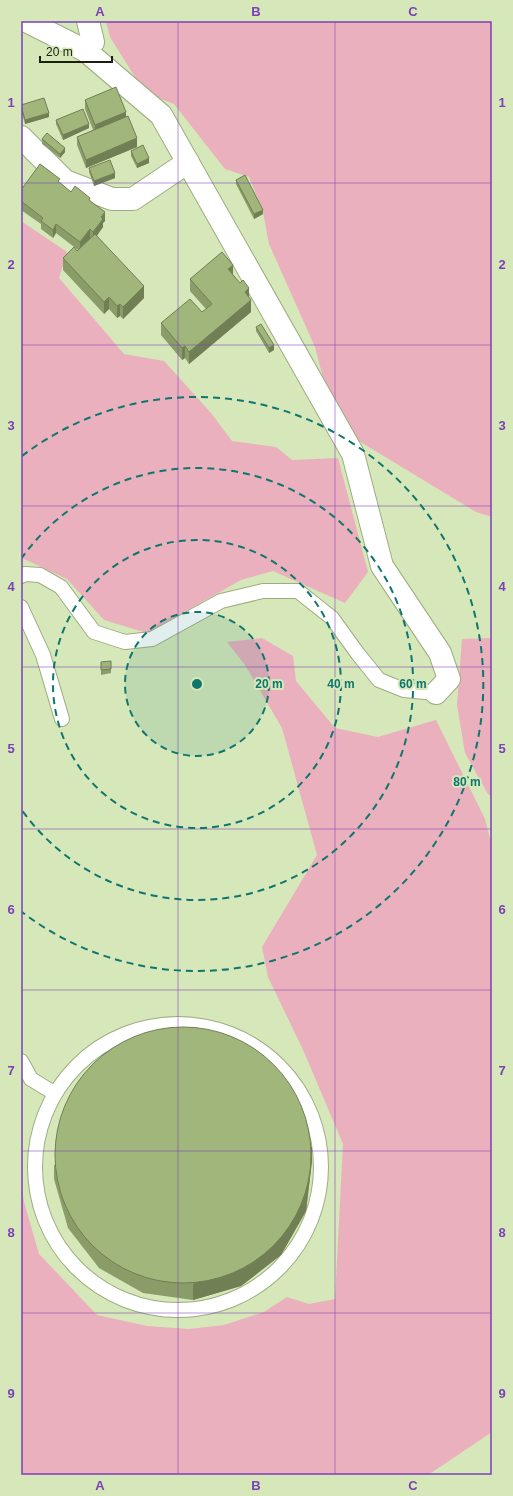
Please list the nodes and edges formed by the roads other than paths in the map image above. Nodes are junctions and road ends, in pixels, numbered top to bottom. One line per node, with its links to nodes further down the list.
1 (26, 21): 3 (street)
2 (88, 21): 3 (street)
3 (86, 51): 5 (street)
4 (21, 137): 5 (street)
5 (188, 162): 8 (street)
6 (21, 576): 8 (lane)
7 (21, 607): 9 (lane)
8 (436, 693)
9 (62, 719)
10 (21, 1061): 11 (lane)
11 (54, 1093): 11 (lane)

